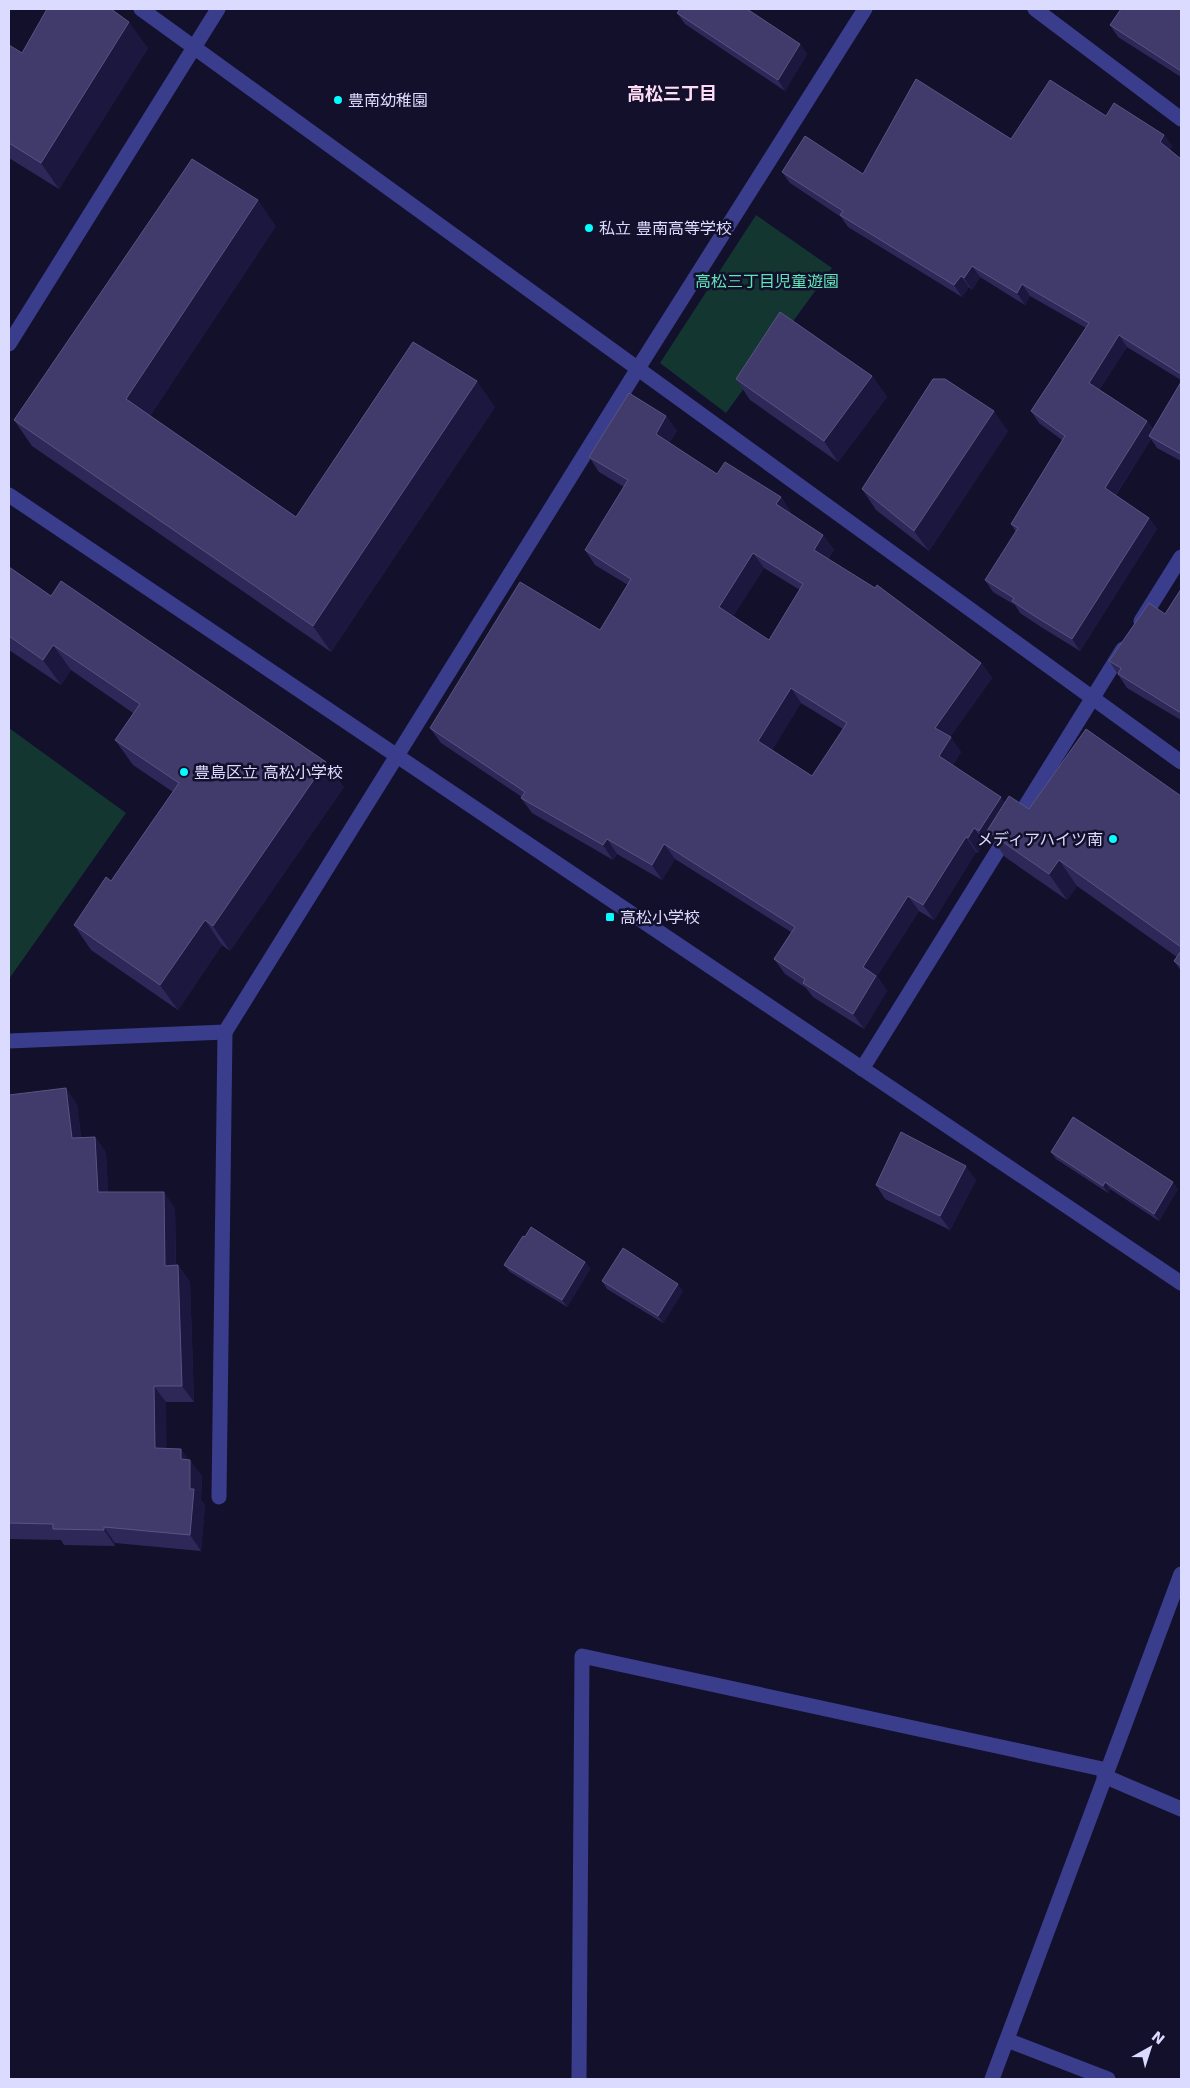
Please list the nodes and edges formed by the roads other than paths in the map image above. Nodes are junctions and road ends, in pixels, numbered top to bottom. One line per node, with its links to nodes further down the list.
1 (141, 9): 5 (street)
2 (218, 9): 5 (street)
3 (865, 9): 8 (street)
4 (1036, 9): 6 (street)
5 (194, 46): 7 (street); 8 (street)
6 (1181, 119)
7 (9, 344)
8 (637, 370): 11 (street); 12 (street)
9 (9, 495): 12 (street)
10 (1181, 557): 11 (street)
11 (1093, 697): 13 (street); 16 (street)
12 (397, 757): 14 (street); 16 (street)
13 (1181, 762)
14 (225, 1032): 15 (street); 18 (street)
15 (9, 1041)
16 (862, 1069): 17 (street)
17 (1181, 1283)
18 (219, 1496)
19 (1181, 1574): 20 (street)
20 (1105, 1773): 21 (street); 22 (street); 23 (street)
21 (1181, 1809)
22 (1007, 2040): 24 (street); 25 (street)
23 (579, 2079)
24 (992, 2079)
25 (1108, 2079)

